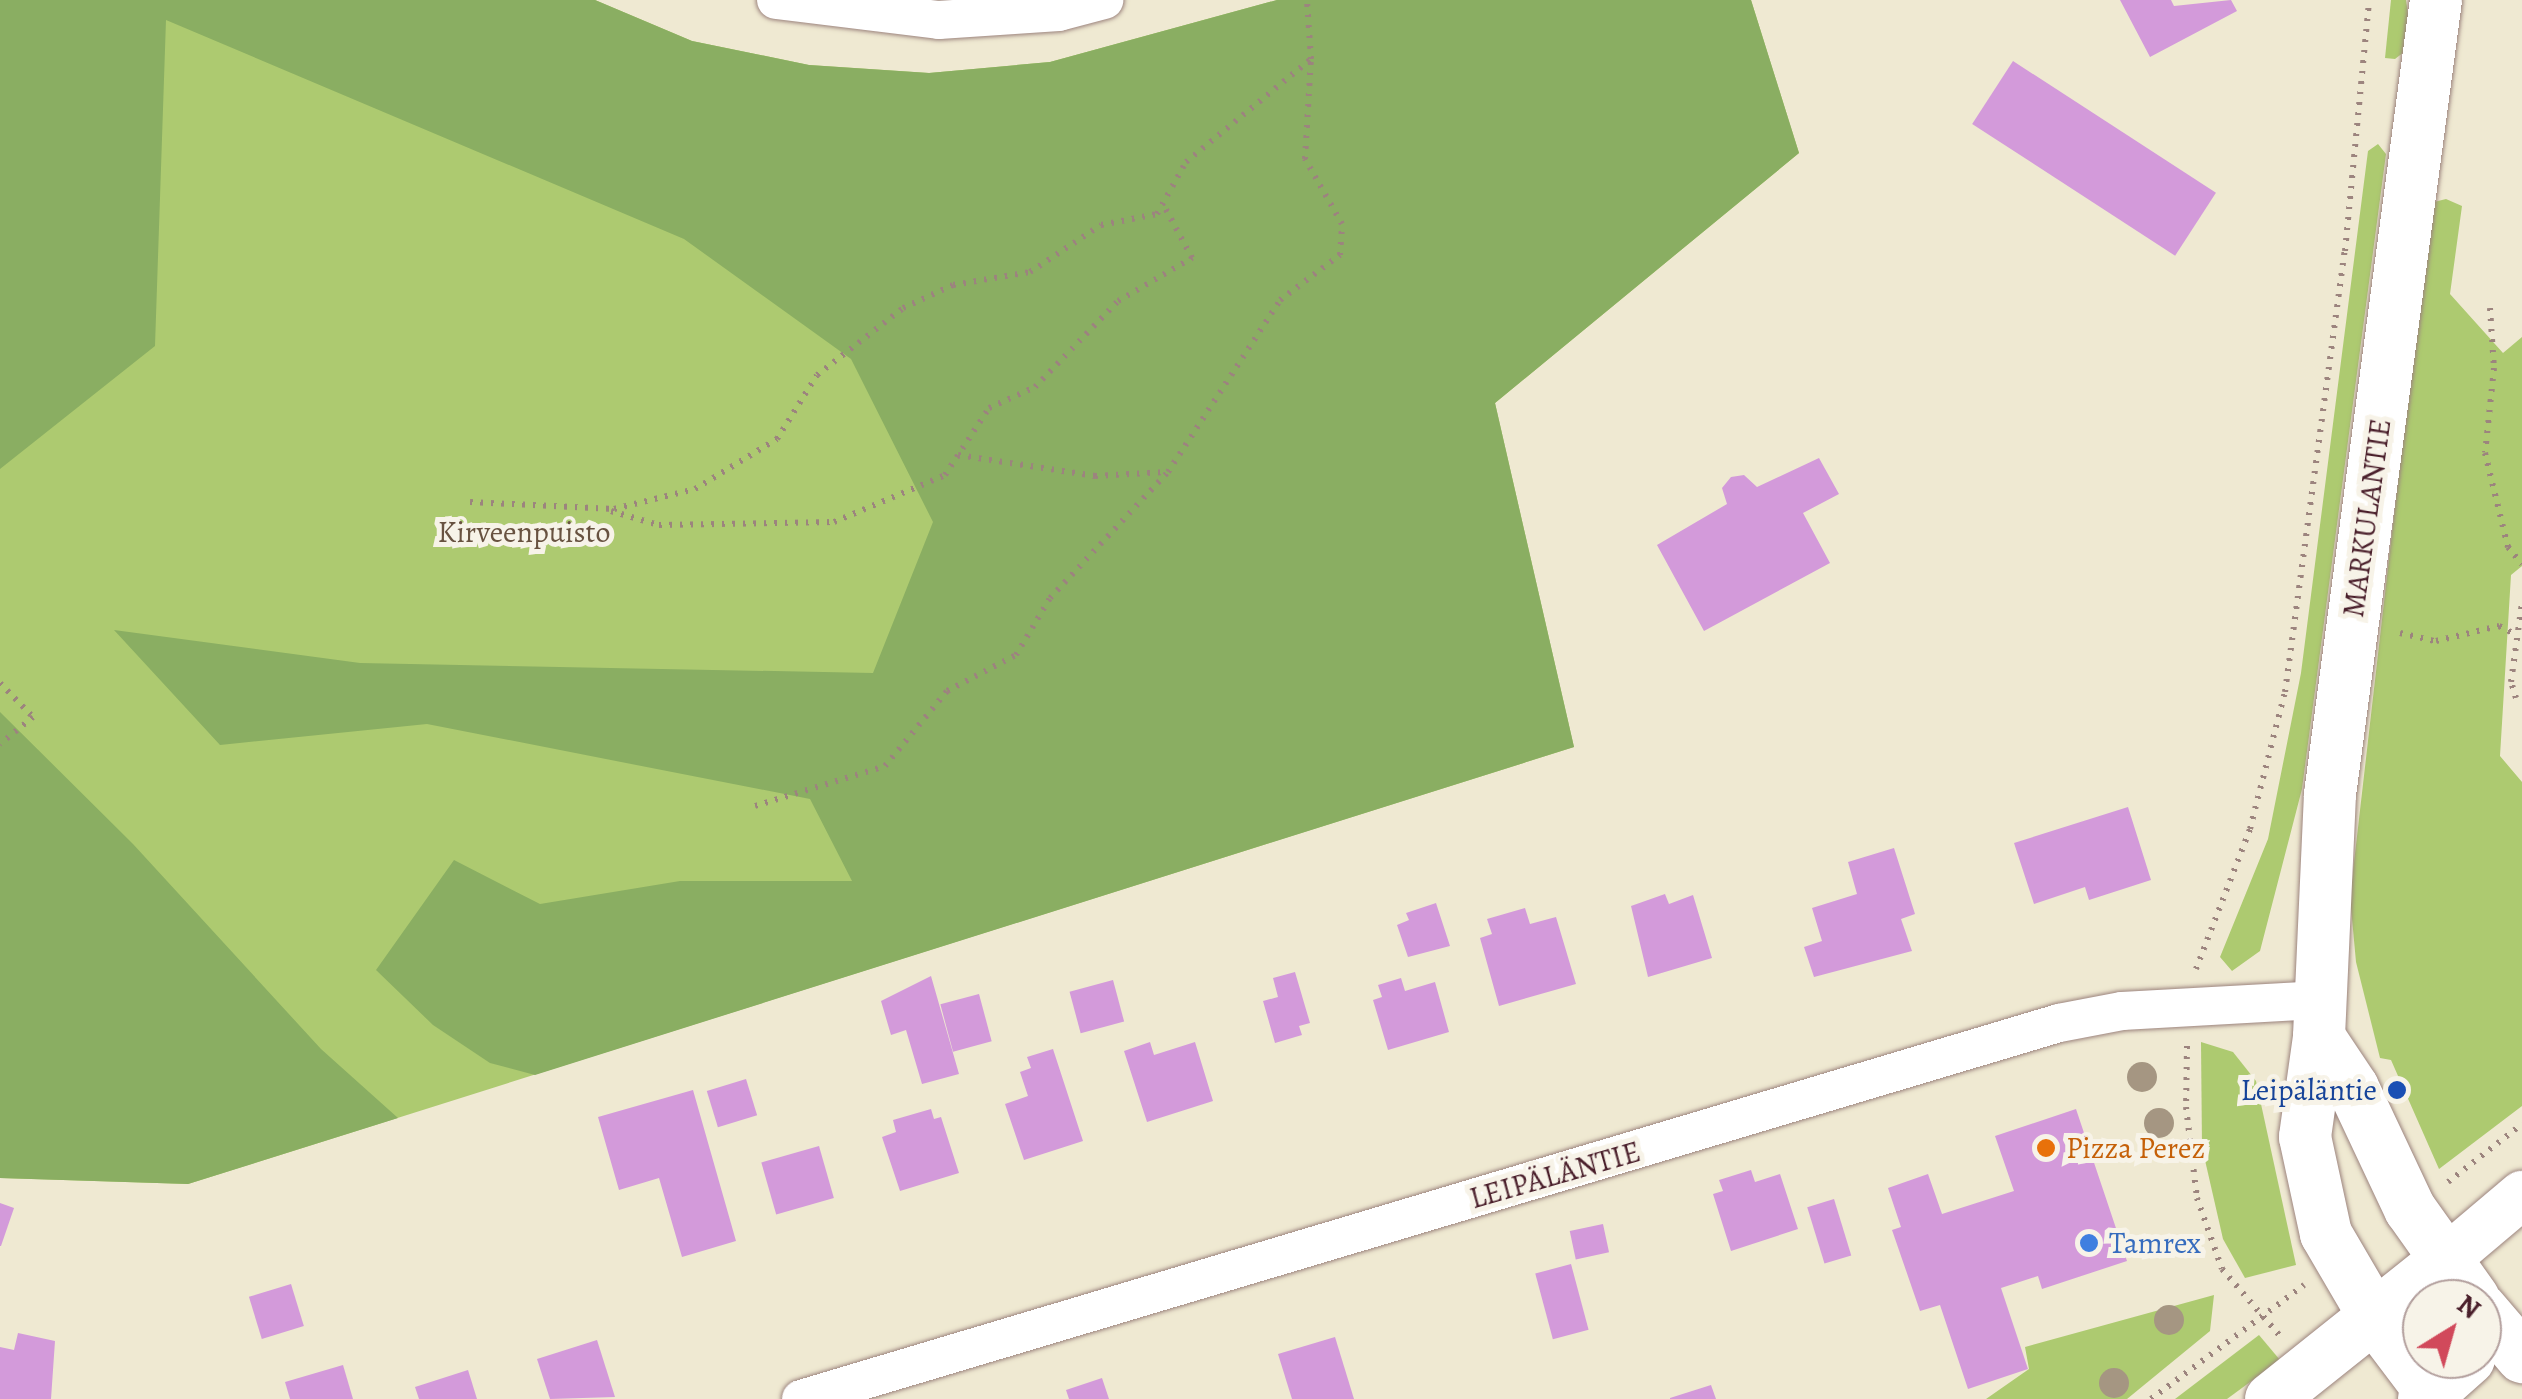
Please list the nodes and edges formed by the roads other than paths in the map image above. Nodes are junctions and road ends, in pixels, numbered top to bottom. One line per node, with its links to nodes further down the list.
1 (776, 0): 2 (street)
2 (1104, 0)
3 (2436, 0): 4 (main road, MARKULANTIE)
4 (2318, 1018): 6 (main road); 8 (main road, MARKULANTIE); 11 (street, LEIPÄLÄNTIE)
5 (2522, 1195): 7 (street)
6 (2458, 1279)
7 (2499, 1279)
8 (2376, 1318): 9 (main road); 10 (main road, MARKULANTIE); 12 (main road)
9 (2402, 1319)
10 (2430, 1397)
11 (801, 1399)
12 (2272, 1399)

